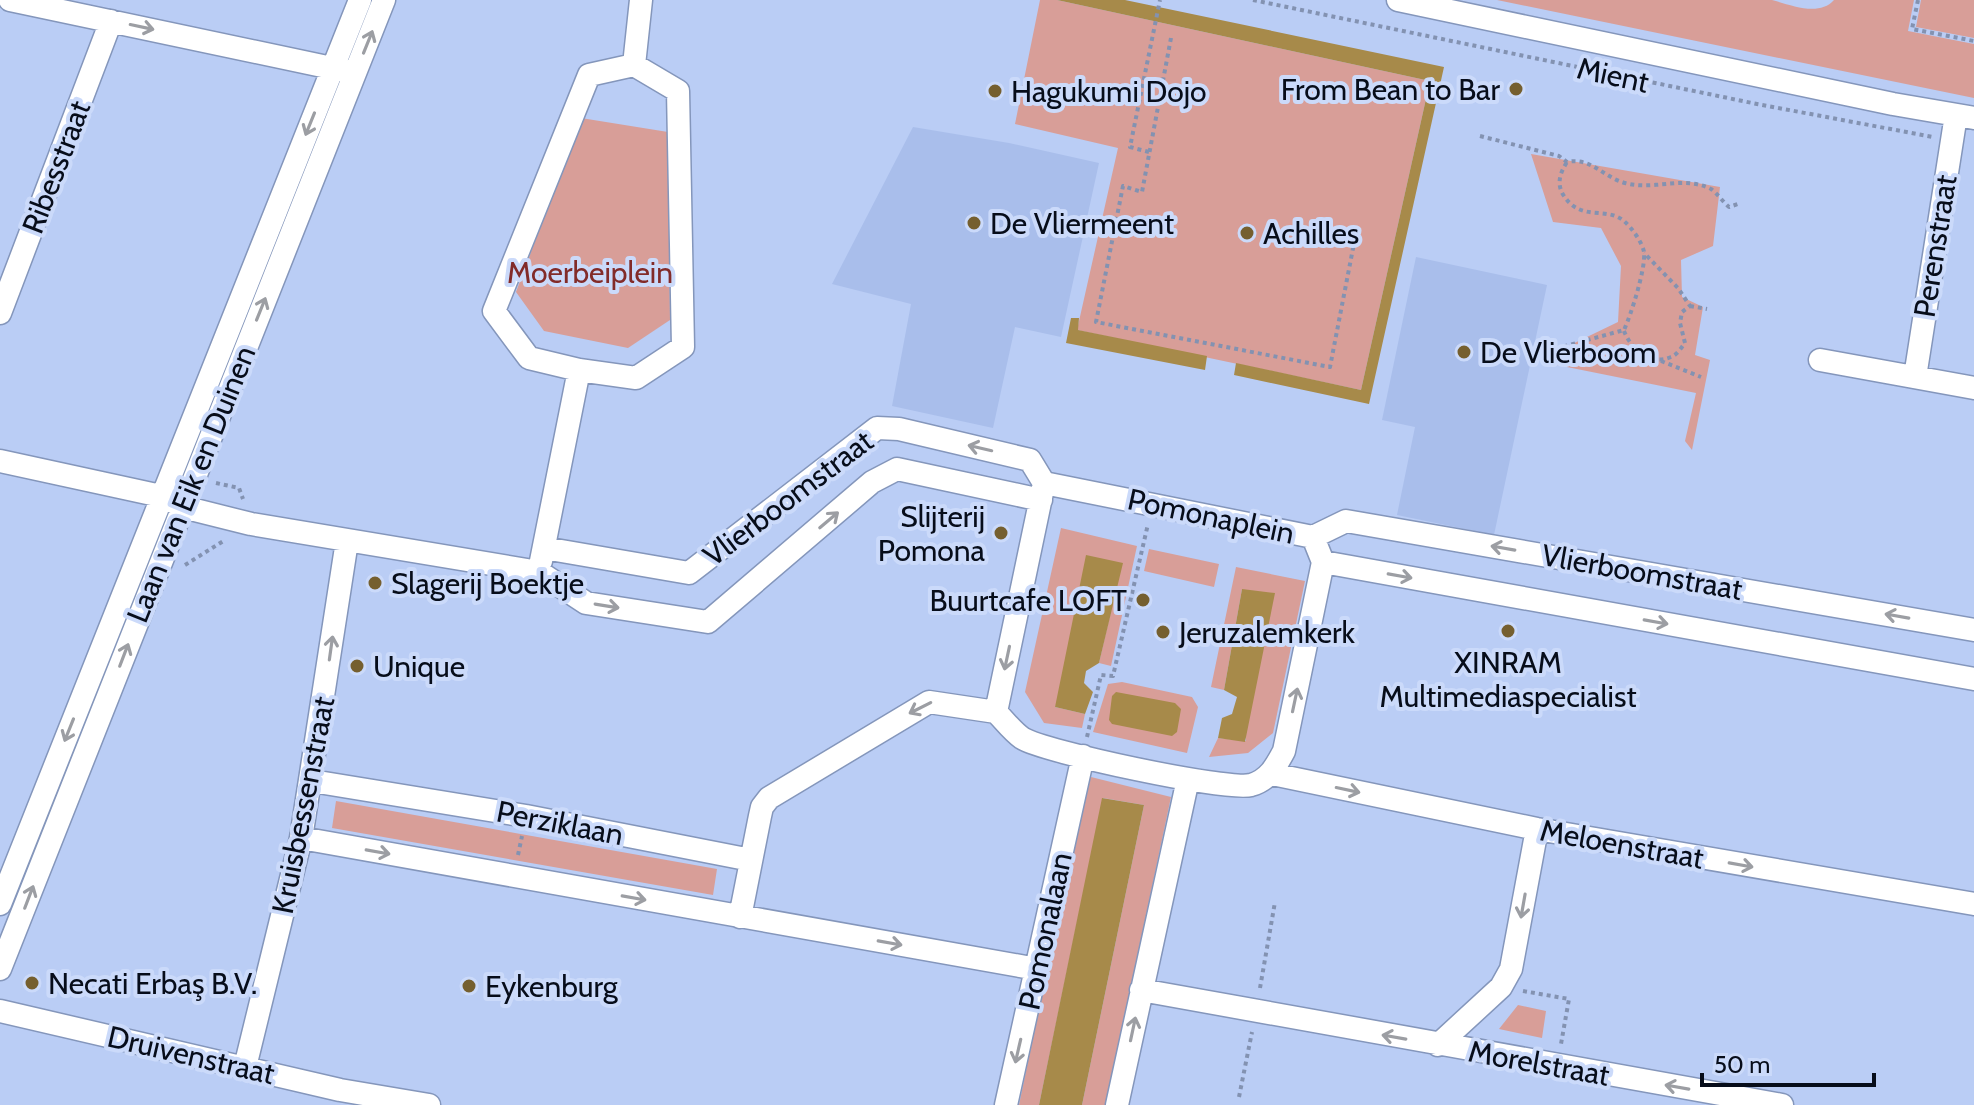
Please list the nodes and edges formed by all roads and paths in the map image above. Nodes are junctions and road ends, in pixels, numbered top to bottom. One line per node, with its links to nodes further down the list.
1 (10, 0): 9 (street)
2 (360, 0): 13 (street, Laan van Eik en Duinen)
3 (384, 0): 14 (street, Laan van Eik en Duinen, one-way to 3)
4 (641, 0): 12 (street)
5 (1160, 0): 18 (path)
6 (1253, 0): 17 (path, Mient)
7 (1398, 0): 15 (street, Mient)
8 (1918, 0): 11 (path)
9 (111, 21): 13 (street, one-way to 13); 25 (street, Ribesstraat)
10 (1171, 38): 18 (path)
11 (1974, 41)
12 (634, 65): 30 (street); 30 (street)
13 (333, 68): 14 (street); 36 (street, Laan van Eik en Duinen, one-way to 36)
14 (355, 73): 37 (street, Laan van Eik en Duinen, one-way to 14)
15 (1965, 116): 17 (street, Perenstraat)
16 (1480, 136): 19 (path)
17 (1952, 141): 32 (street, Perenstraat)
18 (1149, 152): 21 (path)
19 (1567, 162): 20 (path); 22 (path)
20 (1738, 204)
21 (1356, 233)
22 (1644, 253): 23 (path); 26 (path)
23 (1690, 306): 24 (path); 28 (path)
24 (1707, 309)
25 (0, 313)
26 (1624, 330): 27 (path); 28 (path)
27 (1540, 345)
28 (1659, 360): 31 (path)
29 (1820, 360): 32 (street)
30 (579, 370): 41 (street)
31 (1701, 377)
32 (1915, 377): 33 (street)
33 (1974, 388)
34 (0, 461): 36 (street, Vlierboomstraat)
35 (1043, 491): 39 (street, Pomonaplein); 41 (street, Vlierboomstraat, one-way to 41); 43 (street, Vlierboomstraat, one-way to 35); 46 (street, one-way to 46)
36 (161, 496): 37 (street, Vlierboomstraat); 56 (street, Laan van Eik en Duinen, one-way to 56)
37 (183, 507): 40 (street, Vlierboomstraat); 59 (street, Laan van Eik en Duinen, one-way to 37)
38 (1149, 521): 47 (path)
39 (1313, 537): 42 (street, Pomonaplein); 44 (street, Vlierboomstraat, one-way to 39)
40 (347, 541): 43 (street, Vlierboomstraat); 50 (street, Kruisbessenstraat, one-way to 40)
41 (544, 548): 43 (street)
42 (1323, 562): 45 (street, Vlierboomstraat, one-way to 45); 48 (street, Pomonaplein, one-way to 42)
43 (539, 572)
44 (1974, 630)
45 (1974, 679)
46 (996, 712): 47 (street); 54 (street, one-way to 54)
47 (1083, 756): 49 (street); 60 (street, Pomonalaan)
48 (1272, 774): 49 (street); 52 (street, Meloenstraat, one-way to 52)
49 (1188, 779): 62 (street)
50 (312, 781): 51 (street, Perziklaan); 53 (street, Kruisbessenstraat)
51 (526, 816): 54 (street, Perziklaan); 55 (path)
52 (1537, 829): 57 (street, Meloenstraat, one-way to 57); 61 (street, Morelstraat, one-way to 61)
53 (301, 838): 55 (street, Perziklaan, one-way to 55); 66 (street, Kruisbessenstraat)
54 (751, 860): 58 (street)
55 (513, 877): 58 (street, Perziklaan, one-way to 58)
56 (0, 904)
57 (1974, 904)
58 (740, 917): 60 (street, Perziklaan, one-way to 60)
59 (0, 969)
60 (1037, 969): 68 (street, Pomonalaan, one-way to 68)
61 (1501, 987): 64 (street, Morelstraat); 65 (path)
62 (1141, 990): 64 (street, Morelstraat, one-way to 62); 69 (street, one-way to 62)
63 (0, 1011): 66 (street, Druivenstraat)
64 (1438, 1045): 65 (street, Morelstraat)
65 (1557, 1066): 70 (street, Morelstraat, one-way to 65)
66 (245, 1067): 67 (street, Druivenstraat)
67 (429, 1105)
68 (1006, 1105)
69 (1117, 1105)
70 (1782, 1105)

